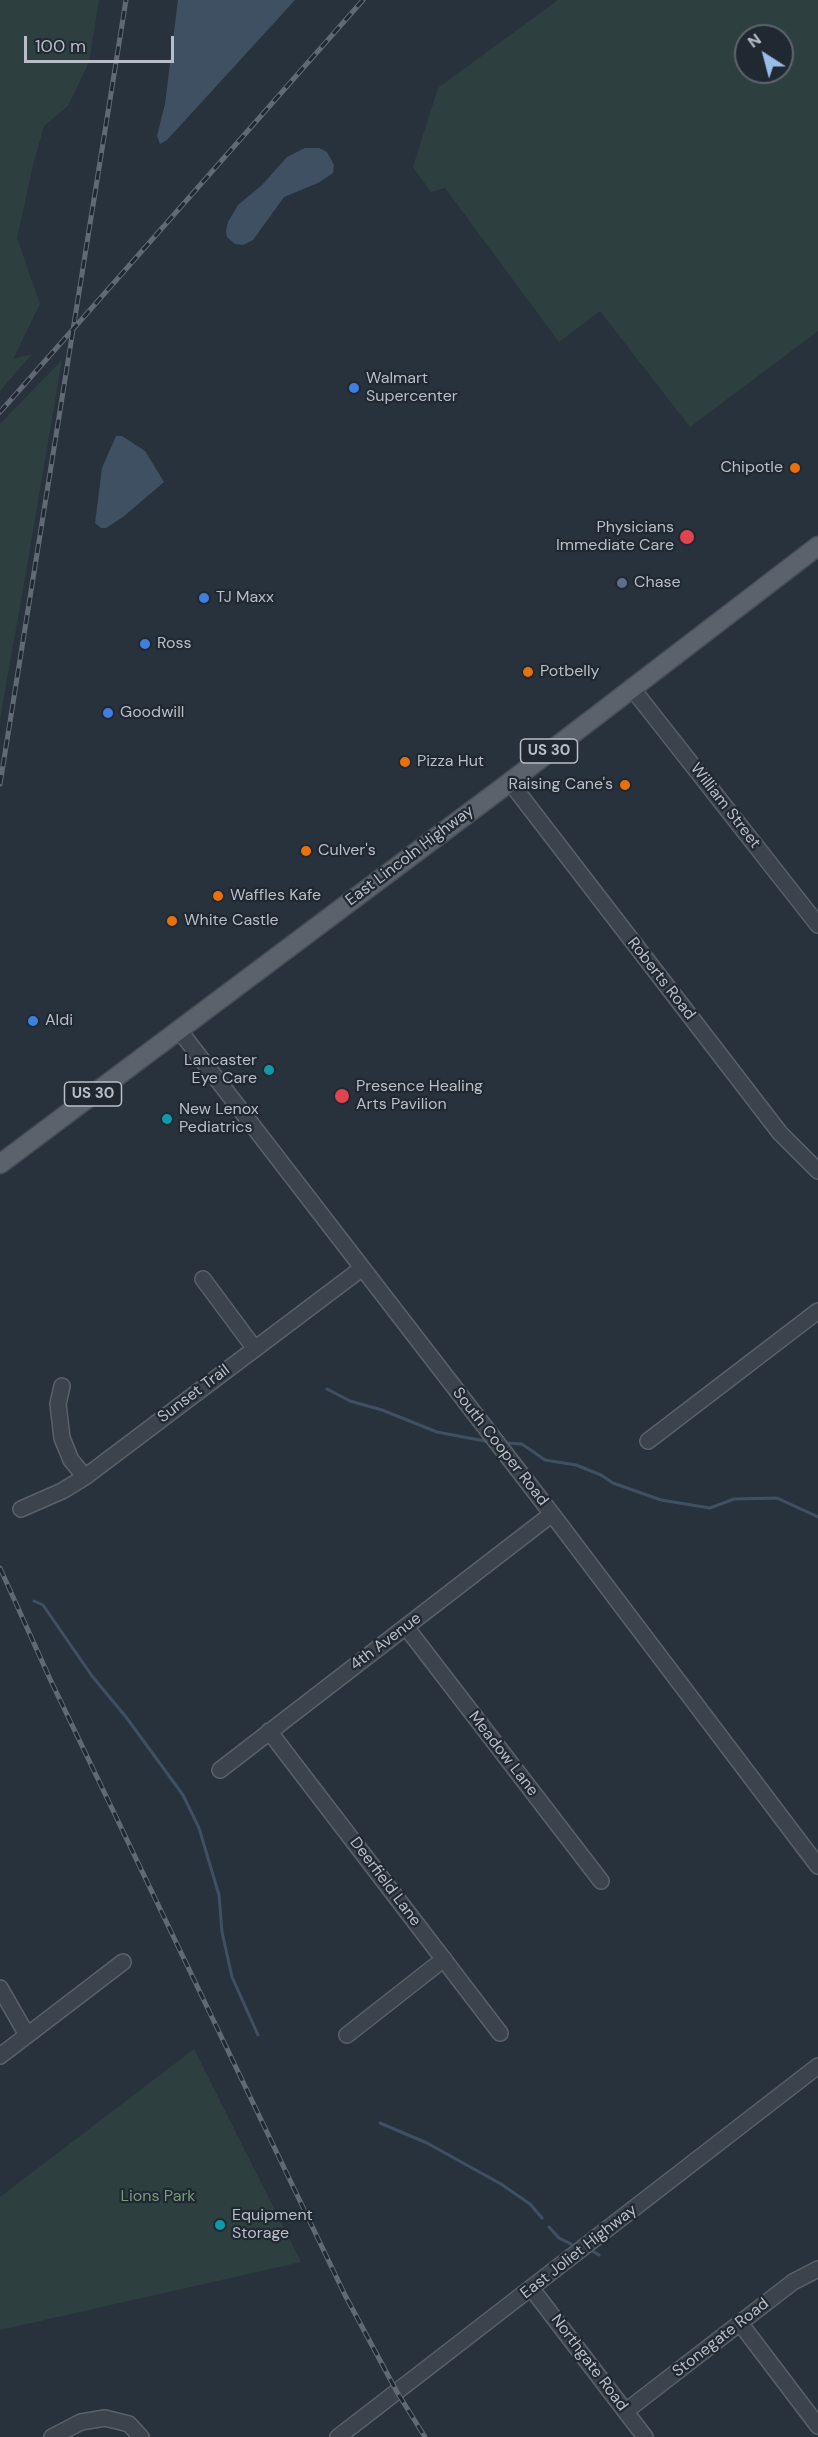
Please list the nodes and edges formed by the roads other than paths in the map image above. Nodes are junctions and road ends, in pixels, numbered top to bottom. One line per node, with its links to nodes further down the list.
1 (818, 546): 2 (main road, East Lincoln Highway / US 30)
2 (631, 687): 3 (main road, East Lincoln Highway / US 30); 4 (street, William Street)
3 (510, 782): 5 (main road, East Lincoln Highway / US 30); 7 (street, Roberts Road)
4 (818, 925)
5 (179, 1030): 6 (main road, East Lincoln Highway / US 30); 8 (street, South Cooper Road)
6 (0, 1164)
7 (818, 1171)
8 (362, 1269): 11 (street, Sunset Trail); 16 (street, South Cooper Road)
9 (203, 1279): 11 (street)
10 (818, 1311): 13 (street)
11 (255, 1349): 14 (street, Sunset Trail)
12 (62, 1386): 14 (street)
13 (648, 1441)
14 (85, 1477): 15 (street, Sunset Trail)
15 (21, 1509)
16 (552, 1514): 17 (street, 4th Avenue); 20 (street, South Cooper Road)
17 (406, 1627): 18 (street, 4th Avenue); 21 (street, Meadow Lane)
18 (269, 1731): 19 (street, 4th Avenue); 22 (street, Deerfield Lane)
19 (220, 1770)
20 (818, 1866)
21 (601, 1881)
22 (444, 1959): 25 (street, Deerfield Lane); 27 (street)
23 (123, 1962): 26 (street)
24 (0, 1988): 26 (street)
25 (500, 2033)
26 (27, 2035): 28 (street)
27 (347, 2035)
28 (0, 2056)
29 (818, 2066): 31 (street, East Joliet Highway)
30 (818, 2269): 32 (street, Stonegate Road)
31 (532, 2289): 33 (street, Northgate Road); 37 (street, East Joliet Highway)
32 (740, 2323): 33 (street, Stonegate Road); 34 (street)
33 (626, 2411): 38 (street, Northgate Road)
34 (818, 2426)
35 (52, 2437): 36 (street)
36 (141, 2437)
37 (338, 2437)
38 (645, 2437)

